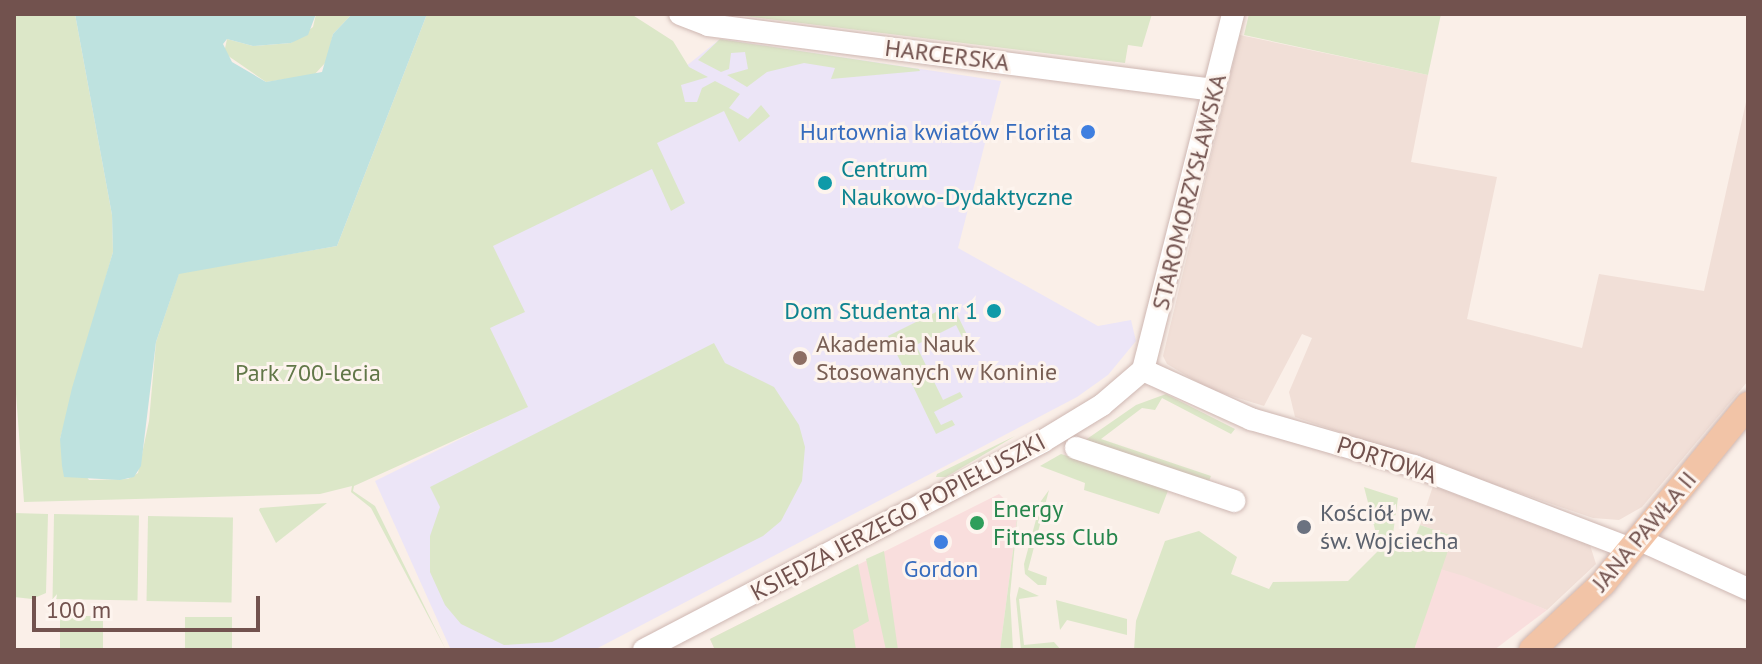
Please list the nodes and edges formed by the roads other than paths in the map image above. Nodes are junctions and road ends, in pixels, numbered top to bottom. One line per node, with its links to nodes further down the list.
1 (680, 14): 3 (street, HARCERSKA)
2 (1233, 14): 3 (street, STAROMORZYSŁAWSKA)
3 (1214, 90): 4 (street, STAROMORZYSŁAWSKA)
4 (1143, 370): 8 (street, PORTOWA); 10 (street, KSIĘDZA JERZEGO POPIEŁUSZKI)
5 (1748, 405): 8 (main road, JANA PAWŁA II)
6 (1076, 448): 7 (street)
7 (1234, 501)
8 (1636, 544): 9 (street, PORTOWA); 11 (main road, JANA PAWŁA II)
9 (1748, 589)
10 (644, 650)
11 (1532, 650)

